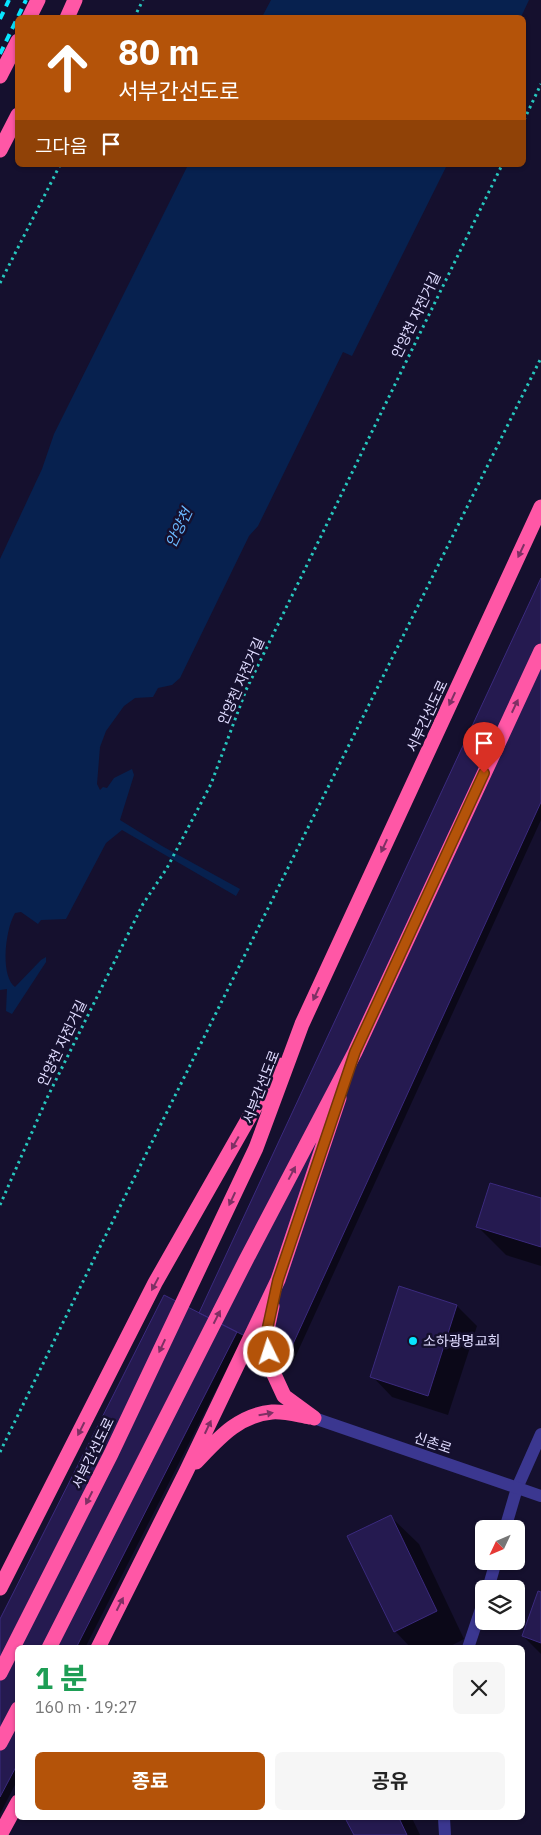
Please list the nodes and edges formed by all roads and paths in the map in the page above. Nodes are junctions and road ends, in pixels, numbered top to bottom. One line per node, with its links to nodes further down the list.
1 (38, 0): 4 (highway)
2 (75, 0): 5 (highway)
3 (143, 0): 6 (path)
4 (30, 15)
5 (68, 15)
6 (136, 15)
7 (15, 47): 8 (highway)
8 (0, 76)
9 (541, 84): 10 (path)
10 (526, 116)
11 (15, 121): 12 (highway)
12 (0, 150)
13 (59, 167): 15 (path)
14 (501, 167): 21 (path, 안양천 자전거길)
15 (0, 283)
16 (541, 358): 25 (path)
17 (541, 507): 19 (highway, 서부간선도로, one-way to 19)
18 (541, 651): 20 (highway, one-way to 18)
19 (302, 1024): 30 (highway, one-way to 30); 35 (highway, 서부간선도로, one-way to 35)
20 (355, 1052): 22 (highway); 32 (highway, one-way to 20)
21 (0, 1205)
22 (278, 1280): 23 (highway); 26 (highway, one-way to 22)
23 (314, 1418): 26 (highway, one-way to 23); 27 (street, 신촌로)
24 (541, 1434): 27 (street)
25 (0, 1452)
26 (186, 1472): 33 (highway, one-way to 26)
27 (517, 1488): 28 (street, 신촌로); 29 (street)
28 (541, 1496)
29 (508, 1520)
30 (0, 1588)
31 (475, 1627): 34 (street)
32 (51, 1645)
33 (100, 1645)
34 (469, 1645)
35 (0, 1672)
36 (15, 1715): 37 (highway)
37 (0, 1743)
38 (15, 1808): 40 (highway)
39 (444, 1820): 41 (street)
40 (0, 1835)
41 (445, 1835)

